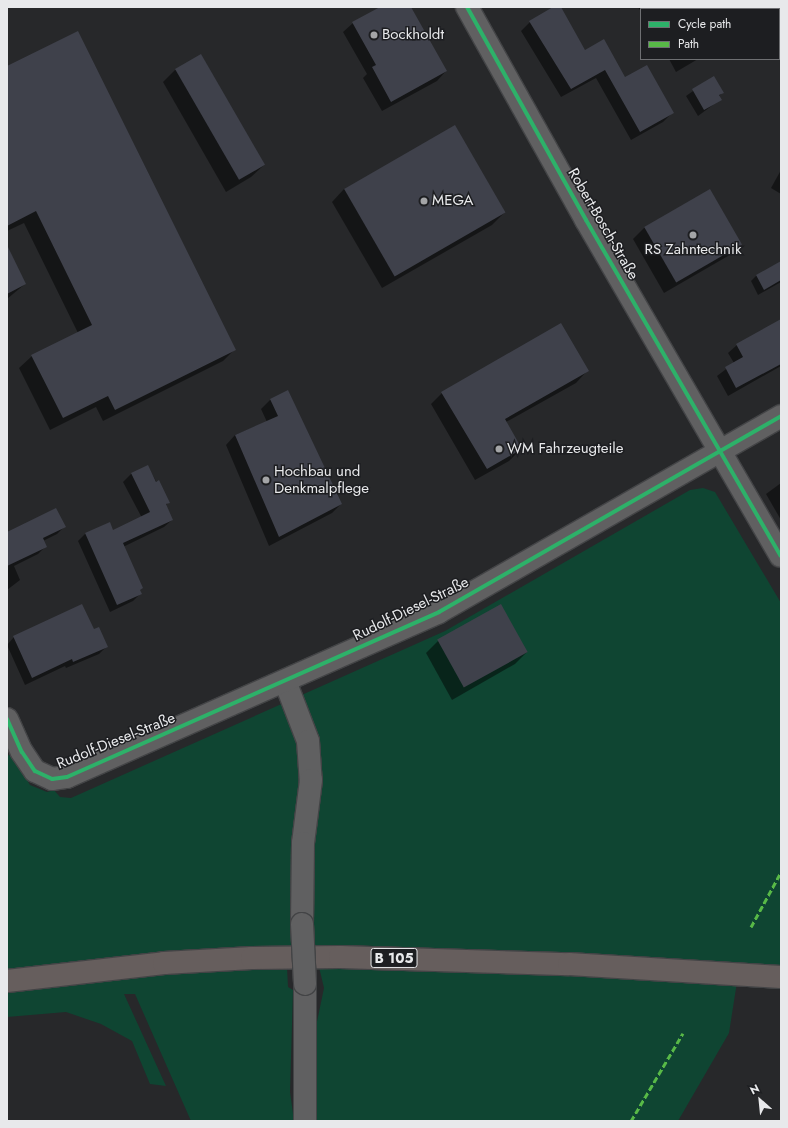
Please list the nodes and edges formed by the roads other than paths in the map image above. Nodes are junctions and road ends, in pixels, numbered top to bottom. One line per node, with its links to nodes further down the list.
1 (467, 7): 3 (street, Robert-Bosch-Straße)
2 (781, 416): 3 (street, Rudolf-Diesel-Straße)
3 (720, 451): 4 (street, Robert-Bosch-Straße); 5 (street, Rudolf-Diesel-Straße)
4 (781, 556)
5 (285, 682): 6 (street, Rudolf-Diesel-Straße); 9 (street, bridge)
6 (7, 719)
7 (781, 977): 8 (highway, B 105)
8 (7, 981)
9 (306, 1121)

